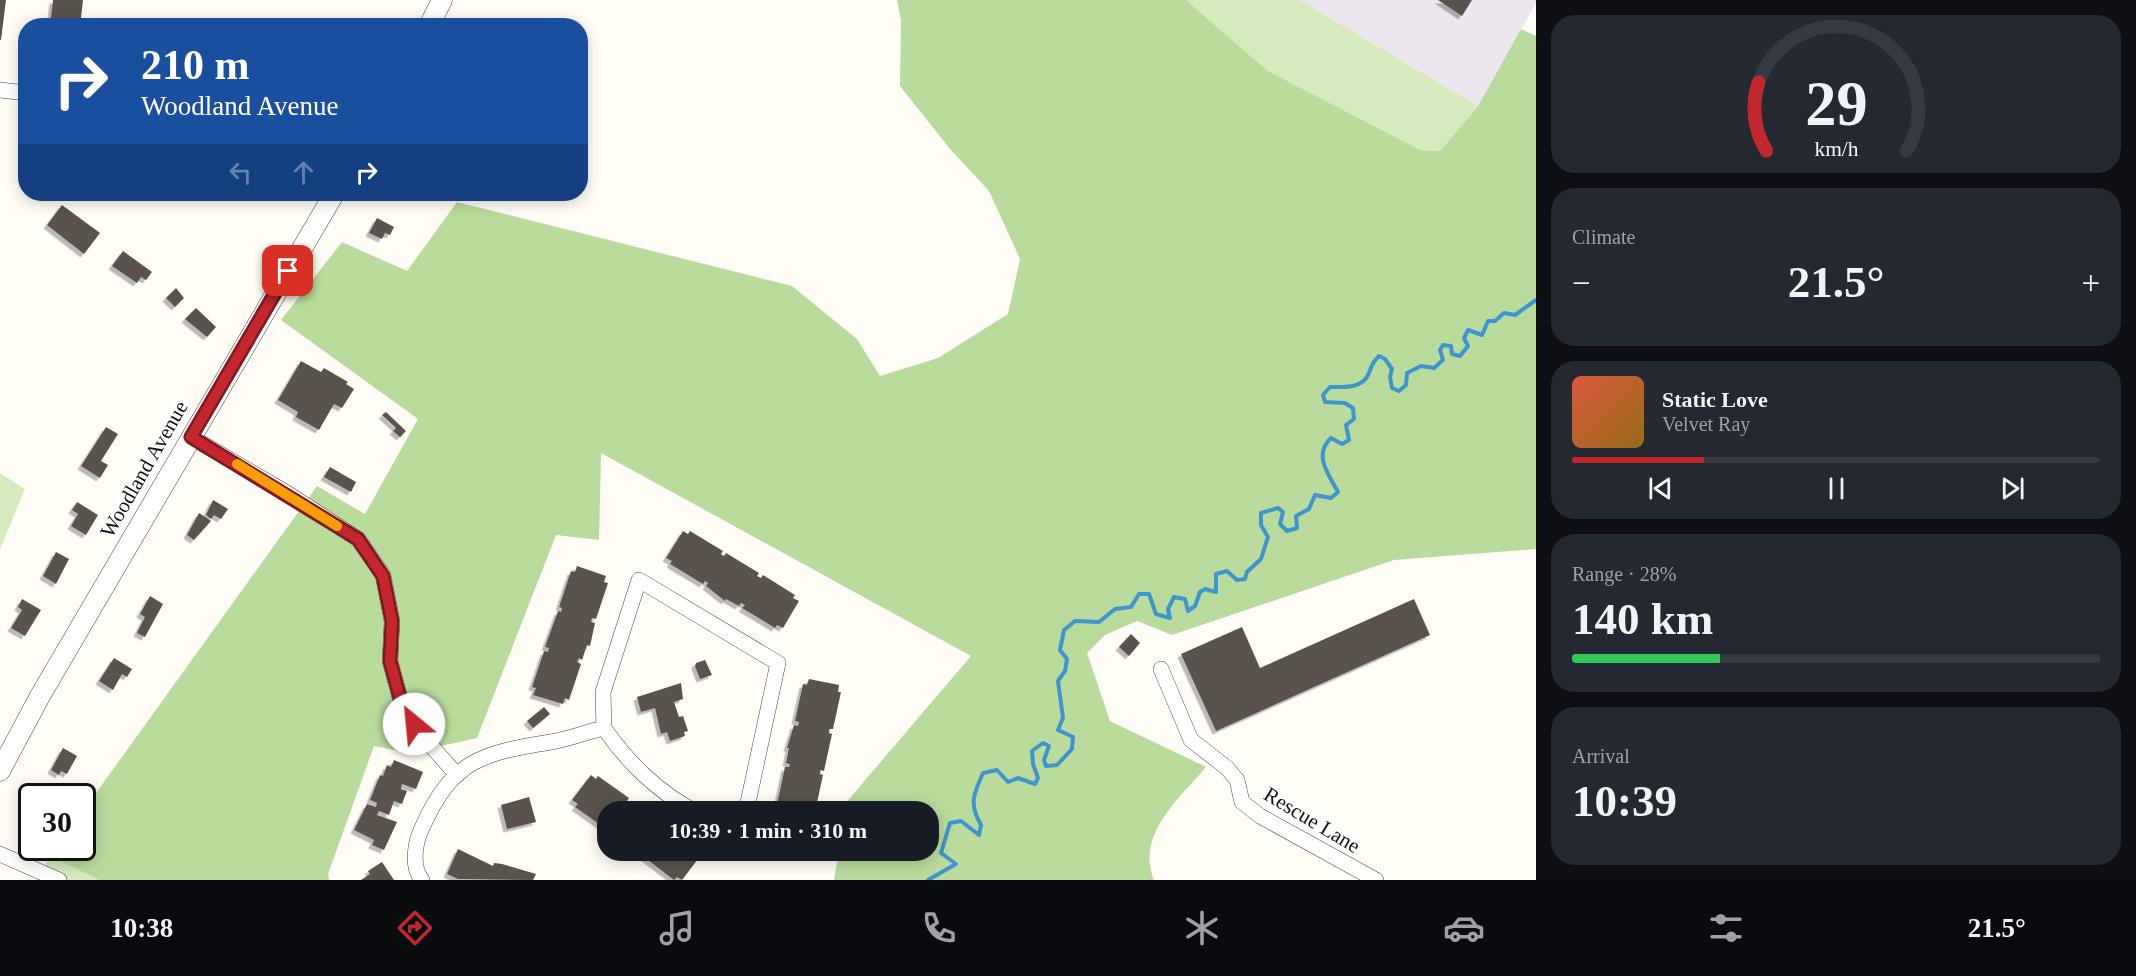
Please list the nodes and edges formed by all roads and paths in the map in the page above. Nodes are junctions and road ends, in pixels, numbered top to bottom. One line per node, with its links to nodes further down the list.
1 (442, 0): 2 (street)
2 (433, 18)
3 (0, 90): 4 (street)
4 (18, 92)
5 (330, 201): 6 (street, Woodland Avenue)
6 (191, 437): 9 (street, Woodland Avenue); 10 (street)
7 (1161, 669): 16 (street, Rescue Lane)
8 (604, 728): 10 (street); 11 (street); 12 (street)
9 (0, 771)
10 (457, 775): 15 (street)
11 (681, 801)
12 (748, 801)
13 (0, 854): 14 (street)
14 (59, 880)
15 (422, 880)
16 (1376, 880)

